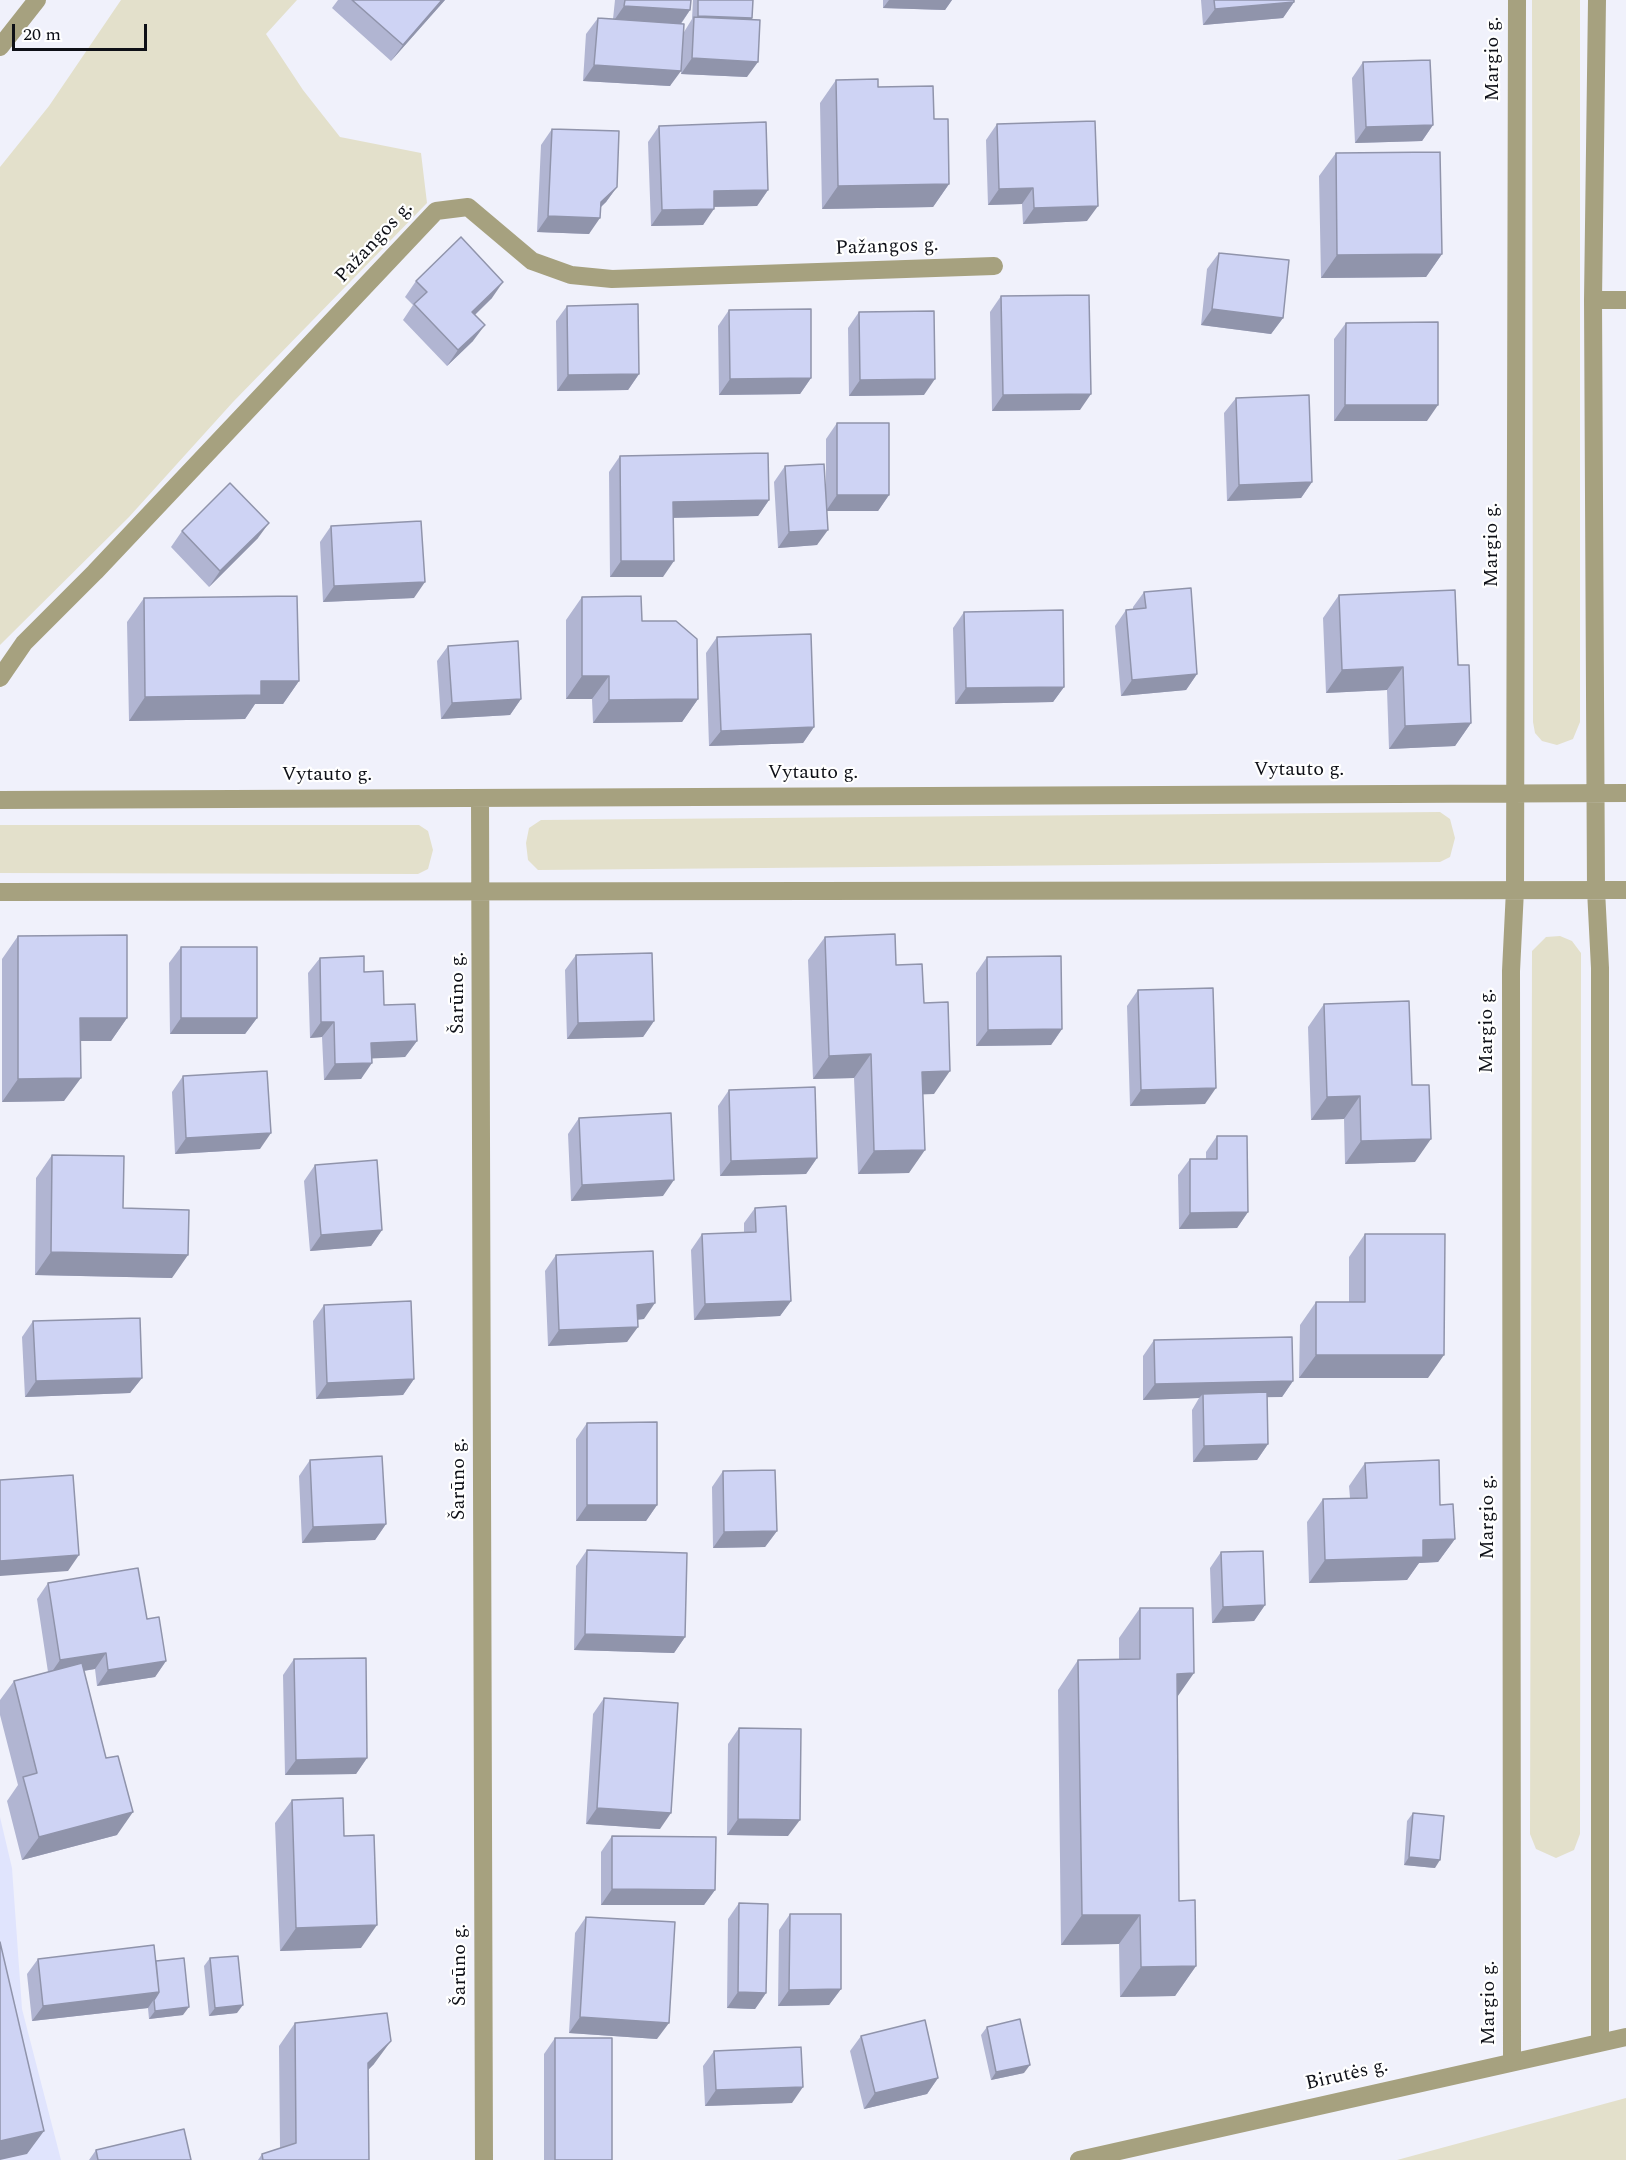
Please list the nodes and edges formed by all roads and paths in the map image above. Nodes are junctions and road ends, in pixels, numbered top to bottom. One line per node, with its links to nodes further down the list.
1 (37, 0): 4 (street)
2 (1517, 0): 9 (street, Margio g.)
3 (1597, 0): 6 (street)
4 (0, 47)
5 (994, 266): 8 (street, Pažangos g.)
6 (1593, 300): 7 (street); 10 (street)
7 (1626, 300)
8 (0, 678)
9 (1515, 793): 10 (street, Vytauto g.); 12 (street, Vytauto g.); 14 (street, Margio g.)
10 (1595, 793): 11 (street, Vytauto g.); 15 (street)
11 (1626, 793)
12 (480, 798): 13 (street, Vytauto g.); 17 (street, Šarūno g.)
13 (0, 800)
14 (1515, 890): 15 (street); 17 (street); 21 (street, Margio g.)
15 (1596, 890): 16 (street); 20 (street)
16 (1626, 890)
17 (481, 891): 18 (street); 22 (street, Šarūno g.)
18 (0, 892)
19 (1626, 2037): 20 (street, Birutės g.)
20 (1600, 2043): 21 (street, Birutės g.)
21 (1512, 2062): 23 (street, Birutės g.)
22 (484, 2160)
23 (1079, 2160)

